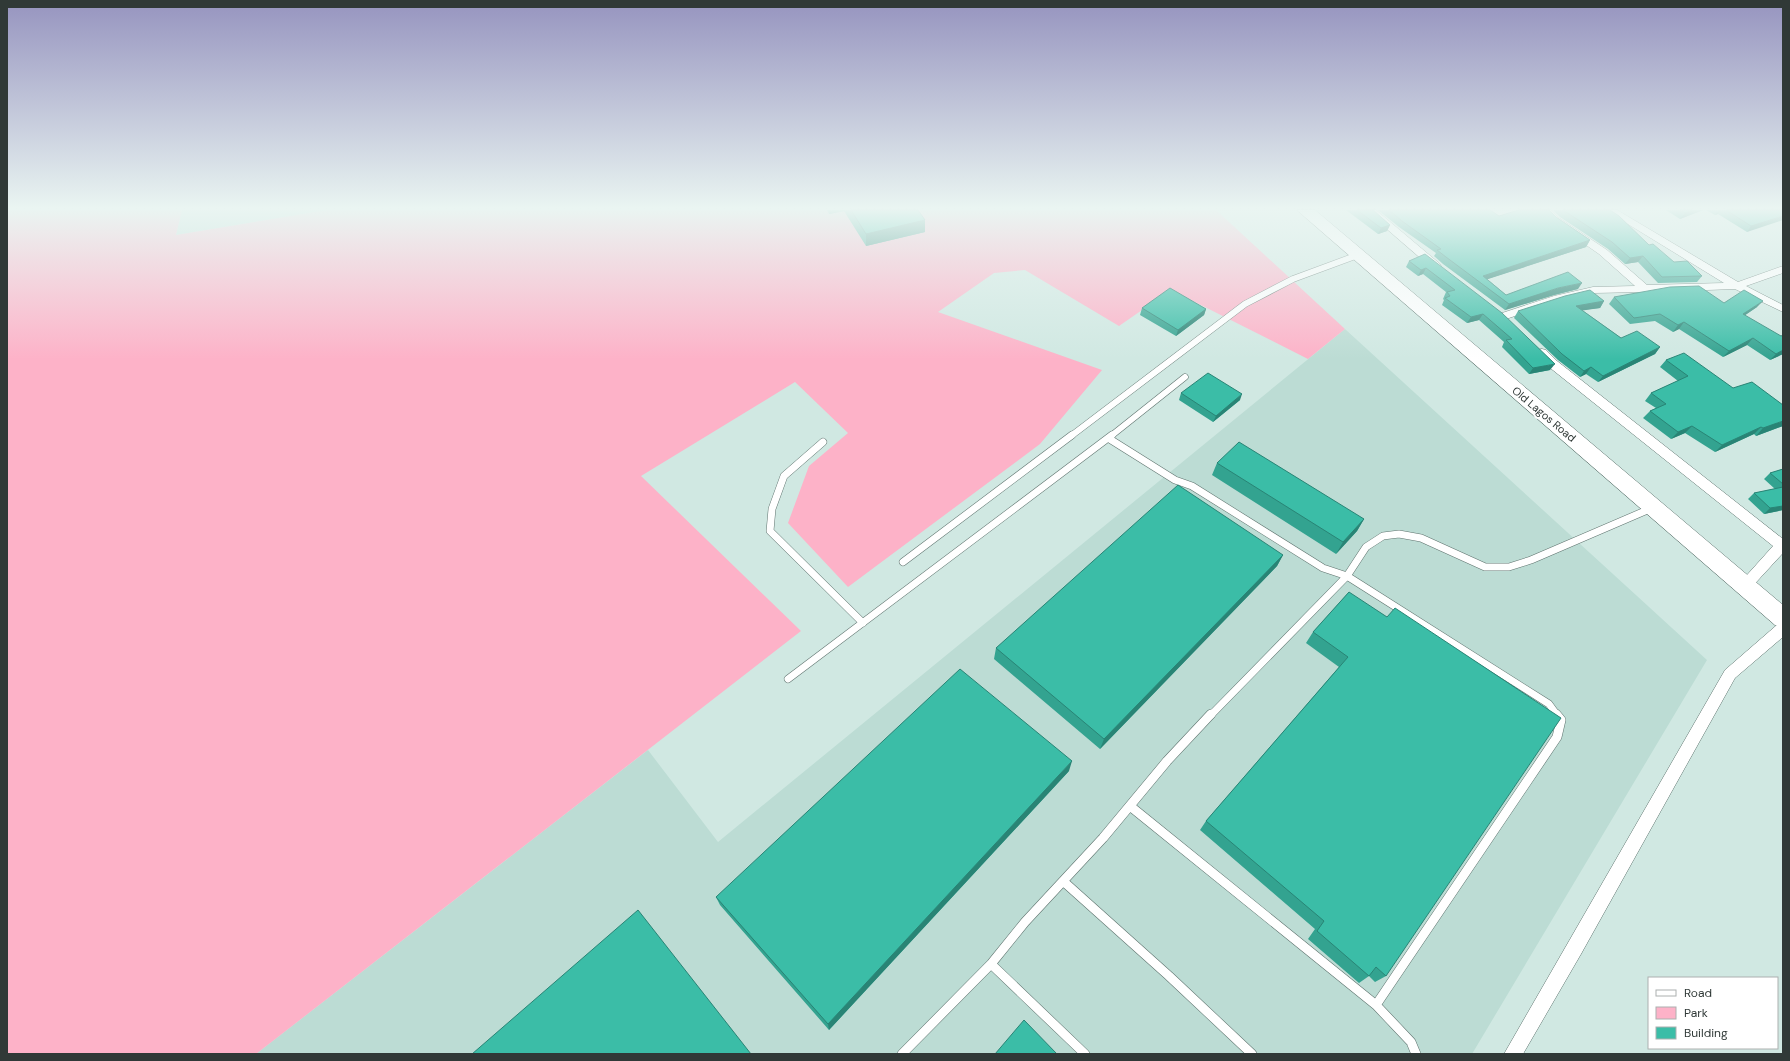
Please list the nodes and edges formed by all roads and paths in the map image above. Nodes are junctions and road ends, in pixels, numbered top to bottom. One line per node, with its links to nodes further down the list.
1 (1346, 260): 20 (lane)
2 (1363, 260): 18 (main road, Old Lagos Road)
3 (1429, 260): 7 (street)
4 (1611, 260): 9 (street)
5 (1693, 260): 8 (street)
6 (1783, 269): 8 (street)
7 (1444, 272)
8 (1737, 286): 9 (street); 11 (street)
9 (1646, 290): 12 (street)
10 (1493, 309): 12 (street)
11 (1783, 309)
12 (1503, 316): 13 (street)
13 (1514, 327)
14 (1531, 343): 19 (street)
15 (1185, 377): 16 (lane)
16 (1108, 438): 21 (lane); 24 (lane)
17 (823, 442): 24 (lane)
18 (1654, 507): 21 (lane); 22 (main road, Old Lagos Road)
19 (1782, 545): 22 (street)
20 (903, 562)
21 (1347, 576): 27 (lane); 30 (lane)
22 (1745, 586): 23 (main road, Old Lagos Road)
23 (1783, 618)
24 (863, 622): 26 (lane)
25 (1783, 628): 35 (street)
26 (788, 679)
27 (1130, 806): 28 (lane); 30 (lane)
28 (1063, 881): 29 (lane); 33 (lane)
29 (991, 964): 31 (lane); 32 (lane)
30 (1376, 1005): 34 (lane)
31 (902, 1054)
32 (1085, 1054)
33 (1252, 1054)
34 (1416, 1054)
35 (1513, 1054)

